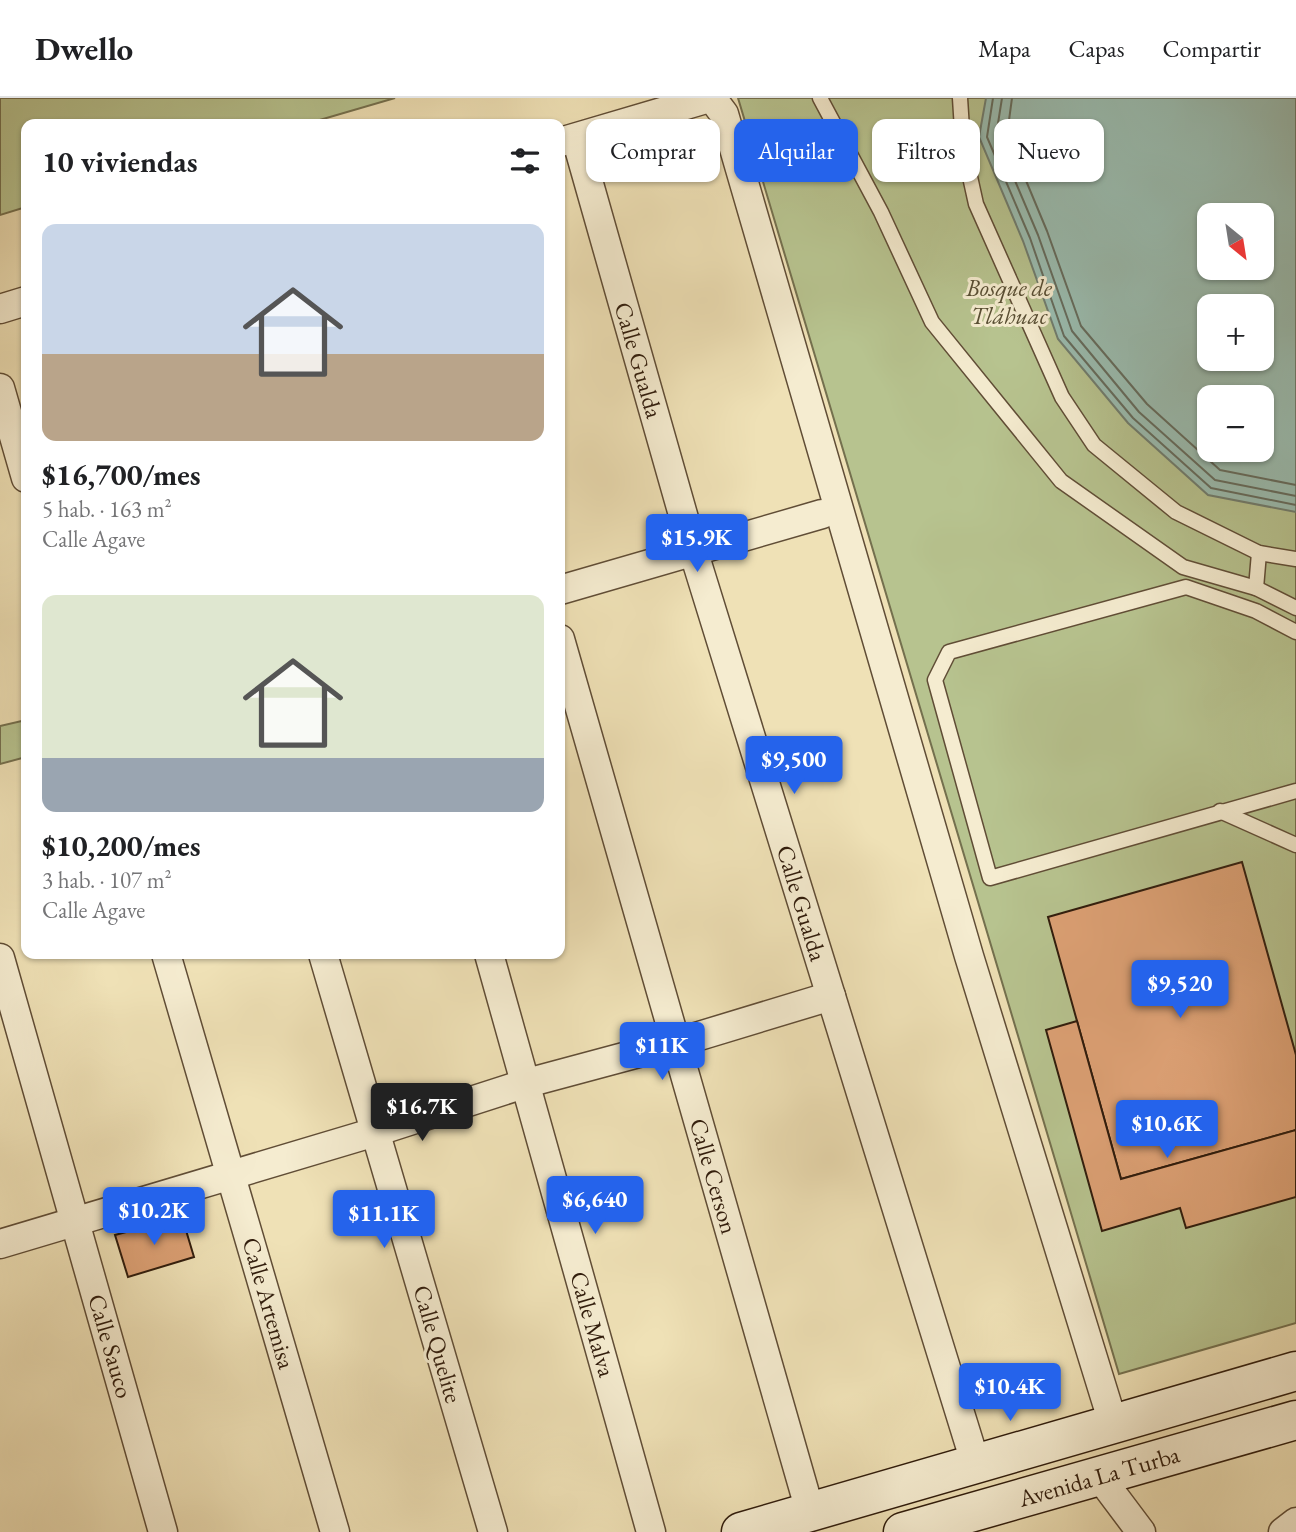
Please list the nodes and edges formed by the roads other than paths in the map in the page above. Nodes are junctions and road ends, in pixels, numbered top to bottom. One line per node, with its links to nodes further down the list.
1 (820, 98): 13 (lane)
2 (960, 98): 10 (lane)
3 (568, 140): 9 (street, Calle Gualda); 33 (street)
4 (21, 303): 5 (street)
5 (0, 309)
6 (0, 388): 7 (street)
7 (21, 461)
8 (822, 514): 9 (street)
9 (693, 550): 12 (street); 24 (street, Calle Gualda)
10 (1259, 553): 11 (lane); 13 (lane)
11 (1296, 559)
12 (565, 588)
13 (1256, 588): 14 (lane)
14 (1296, 608)
15 (1296, 632): 18 (lane)
16 (565, 656): 25 (street, Calle Cerson)
17 (1296, 790): 18 (lane)
18 (1220, 811): 19 (lane)
19 (1296, 845)
20 (0, 958): 29 (street, Calle Sauco)
21 (168, 959): 28 (street, Calle Artemisa)
22 (324, 959): 27 (street, Calle Quelite)
23 (490, 959): 26 (street, Calle Malva)
24 (831, 996): 25 (street); 34 (street, Calle Gualda)
25 (676, 1043): 26 (street); 36 (street, Calle Cerson)
26 (527, 1083): 27 (street); 41 (street, Calle Malva)
27 (375, 1132): 28 (street); 40 (street, Calle Quelite)
28 (232, 1174): 29 (street); 39 (street, Calle Artemisa)
29 (76, 1223): 30 (street); 38 (street, Calle Sauco)
30 (0, 1244)
31 (1296, 1371): 33 (main road, Avenida La Turba)
32 (1296, 1420): 35 (main road, Avenida La Turba)
33 (1113, 1423): 34 (main road, Avenida La Turba)
34 (976, 1465): 36 (main road, Avenida La Turba)
35 (1099, 1476): 43 (main road, Avenida La Turba); 44 (street)
36 (810, 1511): 42 (main road, Avenida La Turba)
37 (1296, 1522): 45 (street)
38 (163, 1532)
39 (335, 1532)
40 (493, 1532)
41 (651, 1532)
42 (741, 1532)
43 (903, 1532)
44 (1142, 1532)
45 (1283, 1532)

